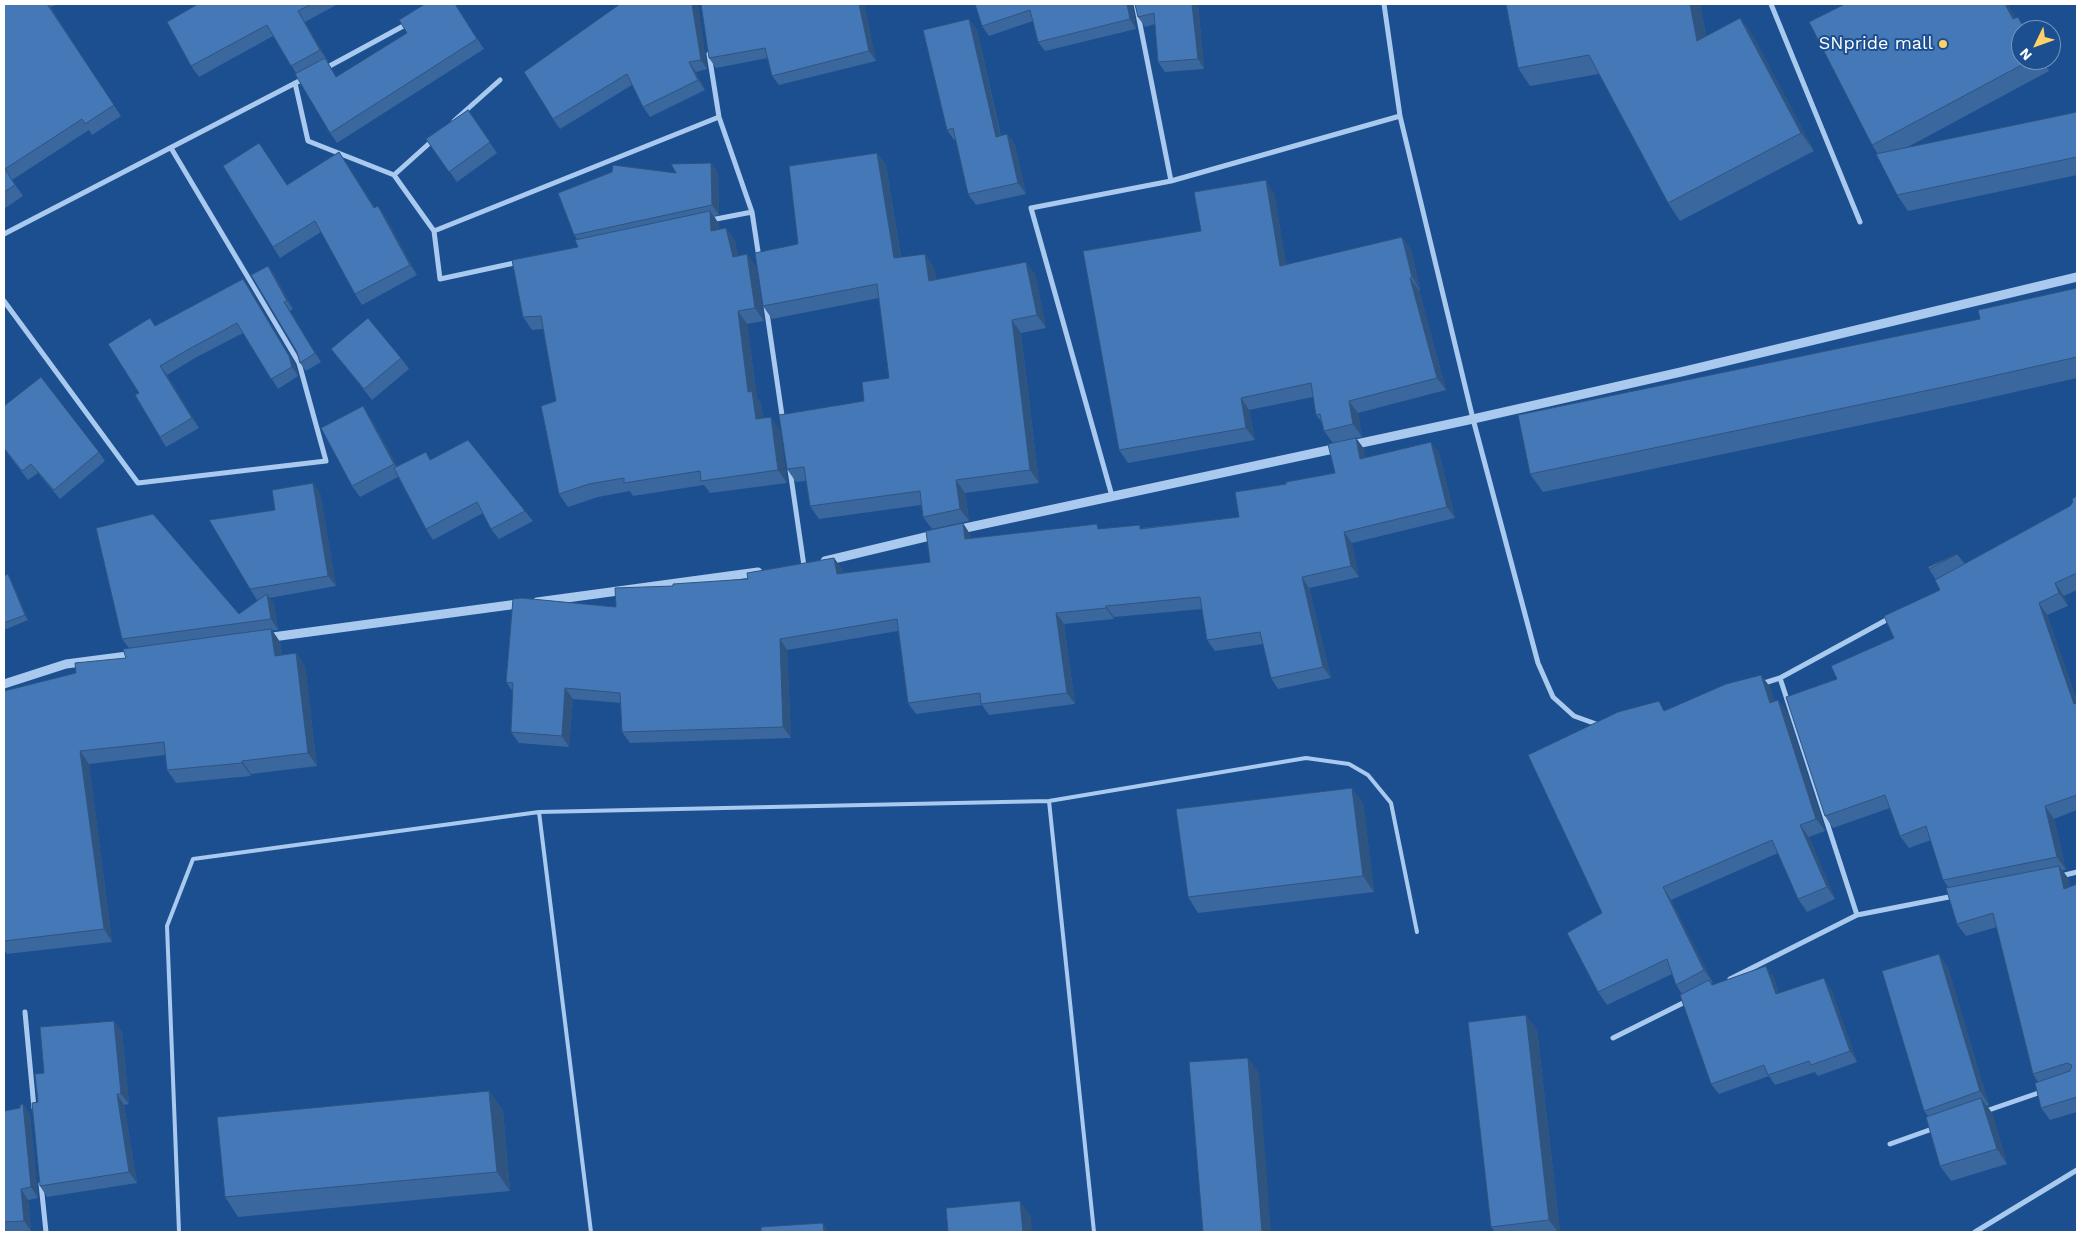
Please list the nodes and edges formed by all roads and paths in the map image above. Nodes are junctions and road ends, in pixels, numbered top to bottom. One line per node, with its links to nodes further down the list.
1 (1136, 4): 16 (street)
2 (1384, 4): 10 (street)
3 (1770, 4): 19 (street)
4 (416, 18): 6 (street)
5 (709, 51): 11 (street)
6 (321, 70)
7 (313, 74): 9 (street)
8 (500, 80): 12 (street)
9 (295, 83): 14 (street); 15 (street)
10 (1400, 116): 16 (street); 27 (street)
11 (719, 117): 17 (street); 20 (street)
12 (450, 124)
13 (436, 137): 15 (street)
14 (171, 148): 21 (street); 26 (street)
15 (394, 175): 20 (street)
16 (1171, 181): 30 (street)
17 (752, 212): 18 (street); 23 (street)
18 (703, 222)
19 (1860, 222)
20 (434, 231): 22 (street)
21 (4, 234)
22 (528, 260)
23 (759, 261)
24 (2077, 276): 27 (street)
25 (765, 300): 28 (street)
26 (4, 301)
27 (1473, 419): 30 (street); 40 (street)
28 (784, 428)
29 (790, 468): 31 (street)
30 (1112, 496): 31 (street)
31 (804, 566): 32 (street)
32 (794, 568)
33 (765, 572): 35 (street)
34 (1894, 616): 37 (street)
35 (253, 639)
36 (145, 654): 38 (street)
37 (1780, 678): 39 (street); 46 (street)
38 (4, 684)
39 (1752, 686)
40 (1602, 726)
41 (1049, 801): 42 (lane); 47 (lane); 62 (lane)
42 (539, 812): 60 (lane); 61 (lane)
43 (2077, 872): 44 (street)
44 (2058, 876)
45 (1962, 895): 46 (street)
46 (1857, 915): 48 (street)
47 (1417, 932)
48 (1726, 981)
49 (1691, 998): 51 (street)
50 (25, 1012): 54 (street)
51 (1613, 1038)
52 (2049, 1089): 53 (street)
53 (1974, 1115)
54 (35, 1117)
55 (1946, 1125): 56 (street)
56 (1890, 1144)
57 (2077, 1170): 63 (street)
58 (40, 1175): 59 (street)
59 (46, 1232)
60 (178, 1232)
61 (591, 1232)
62 (1094, 1232)
63 (1975, 1232)

